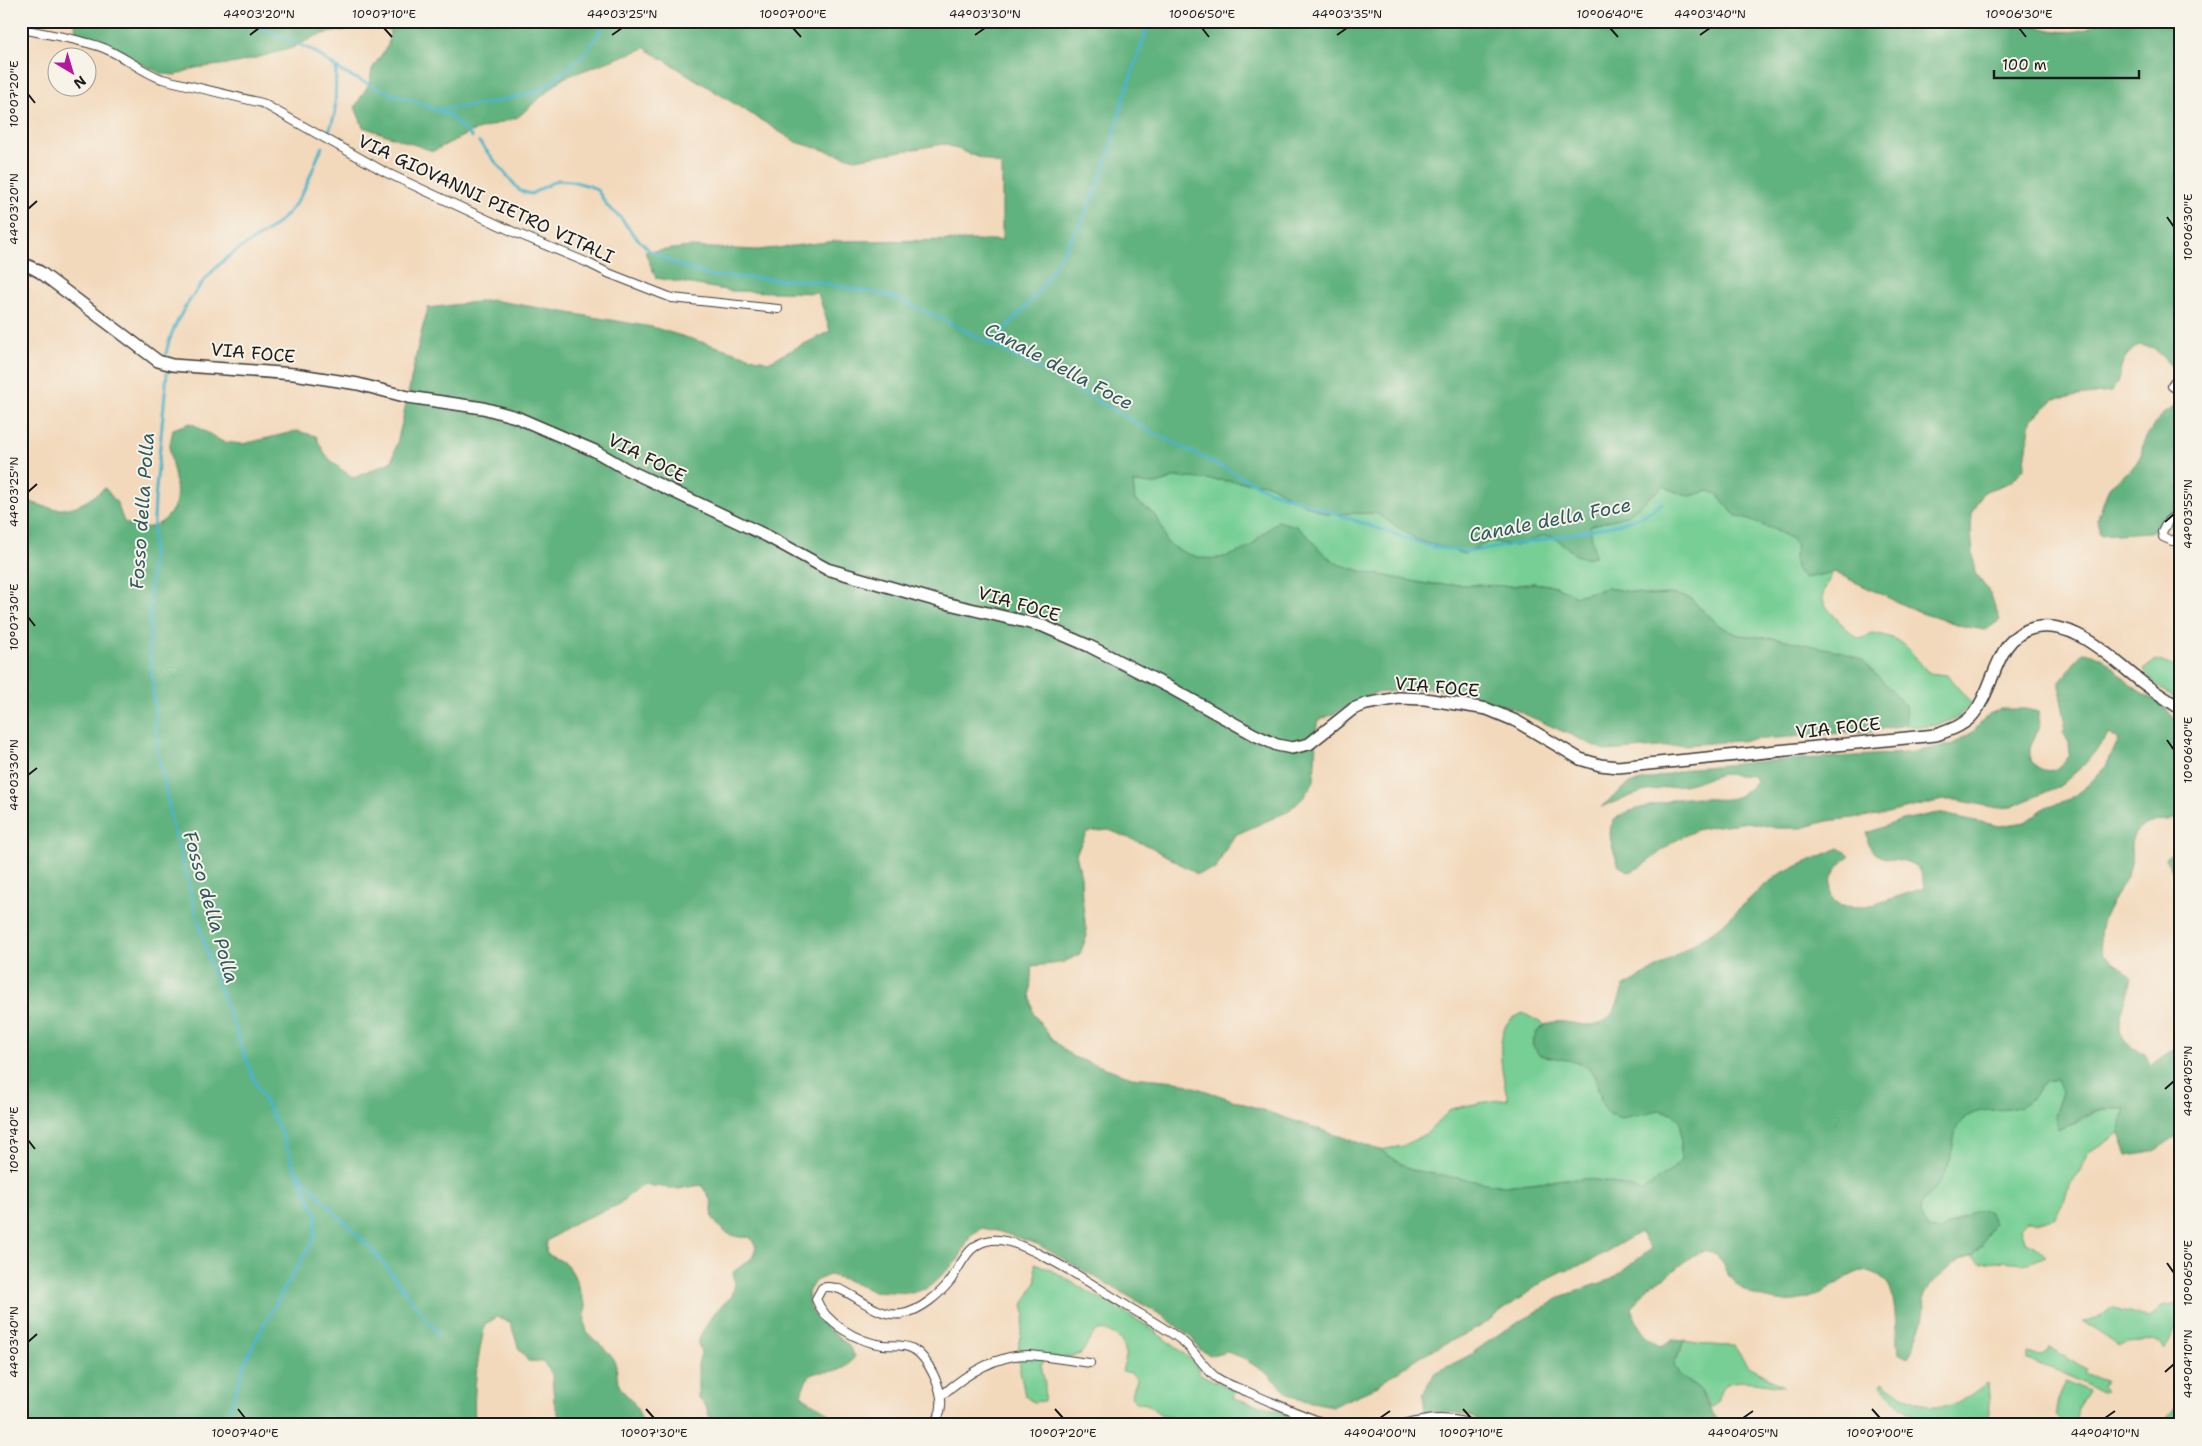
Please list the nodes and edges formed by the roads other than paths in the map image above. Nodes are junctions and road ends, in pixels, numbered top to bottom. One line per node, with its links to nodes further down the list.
1 (21, 29): 3 (street, VIA GIOVANNI PIETRO VITALI)
2 (21, 262): 8 (main road, VIA FOCE)
3 (778, 309)
4 (2181, 381): 5 (street)
5 (2181, 392)
6 (2181, 510): 7 (street)
7 (2181, 536)
8 (2181, 708)
9 (1090, 1363): 10 (street)
10 (941, 1396): 11 (street); 12 (street)
11 (930, 1425)
12 (1329, 1425)
13 (1402, 1425): 14 (street)
14 (1475, 1425)

